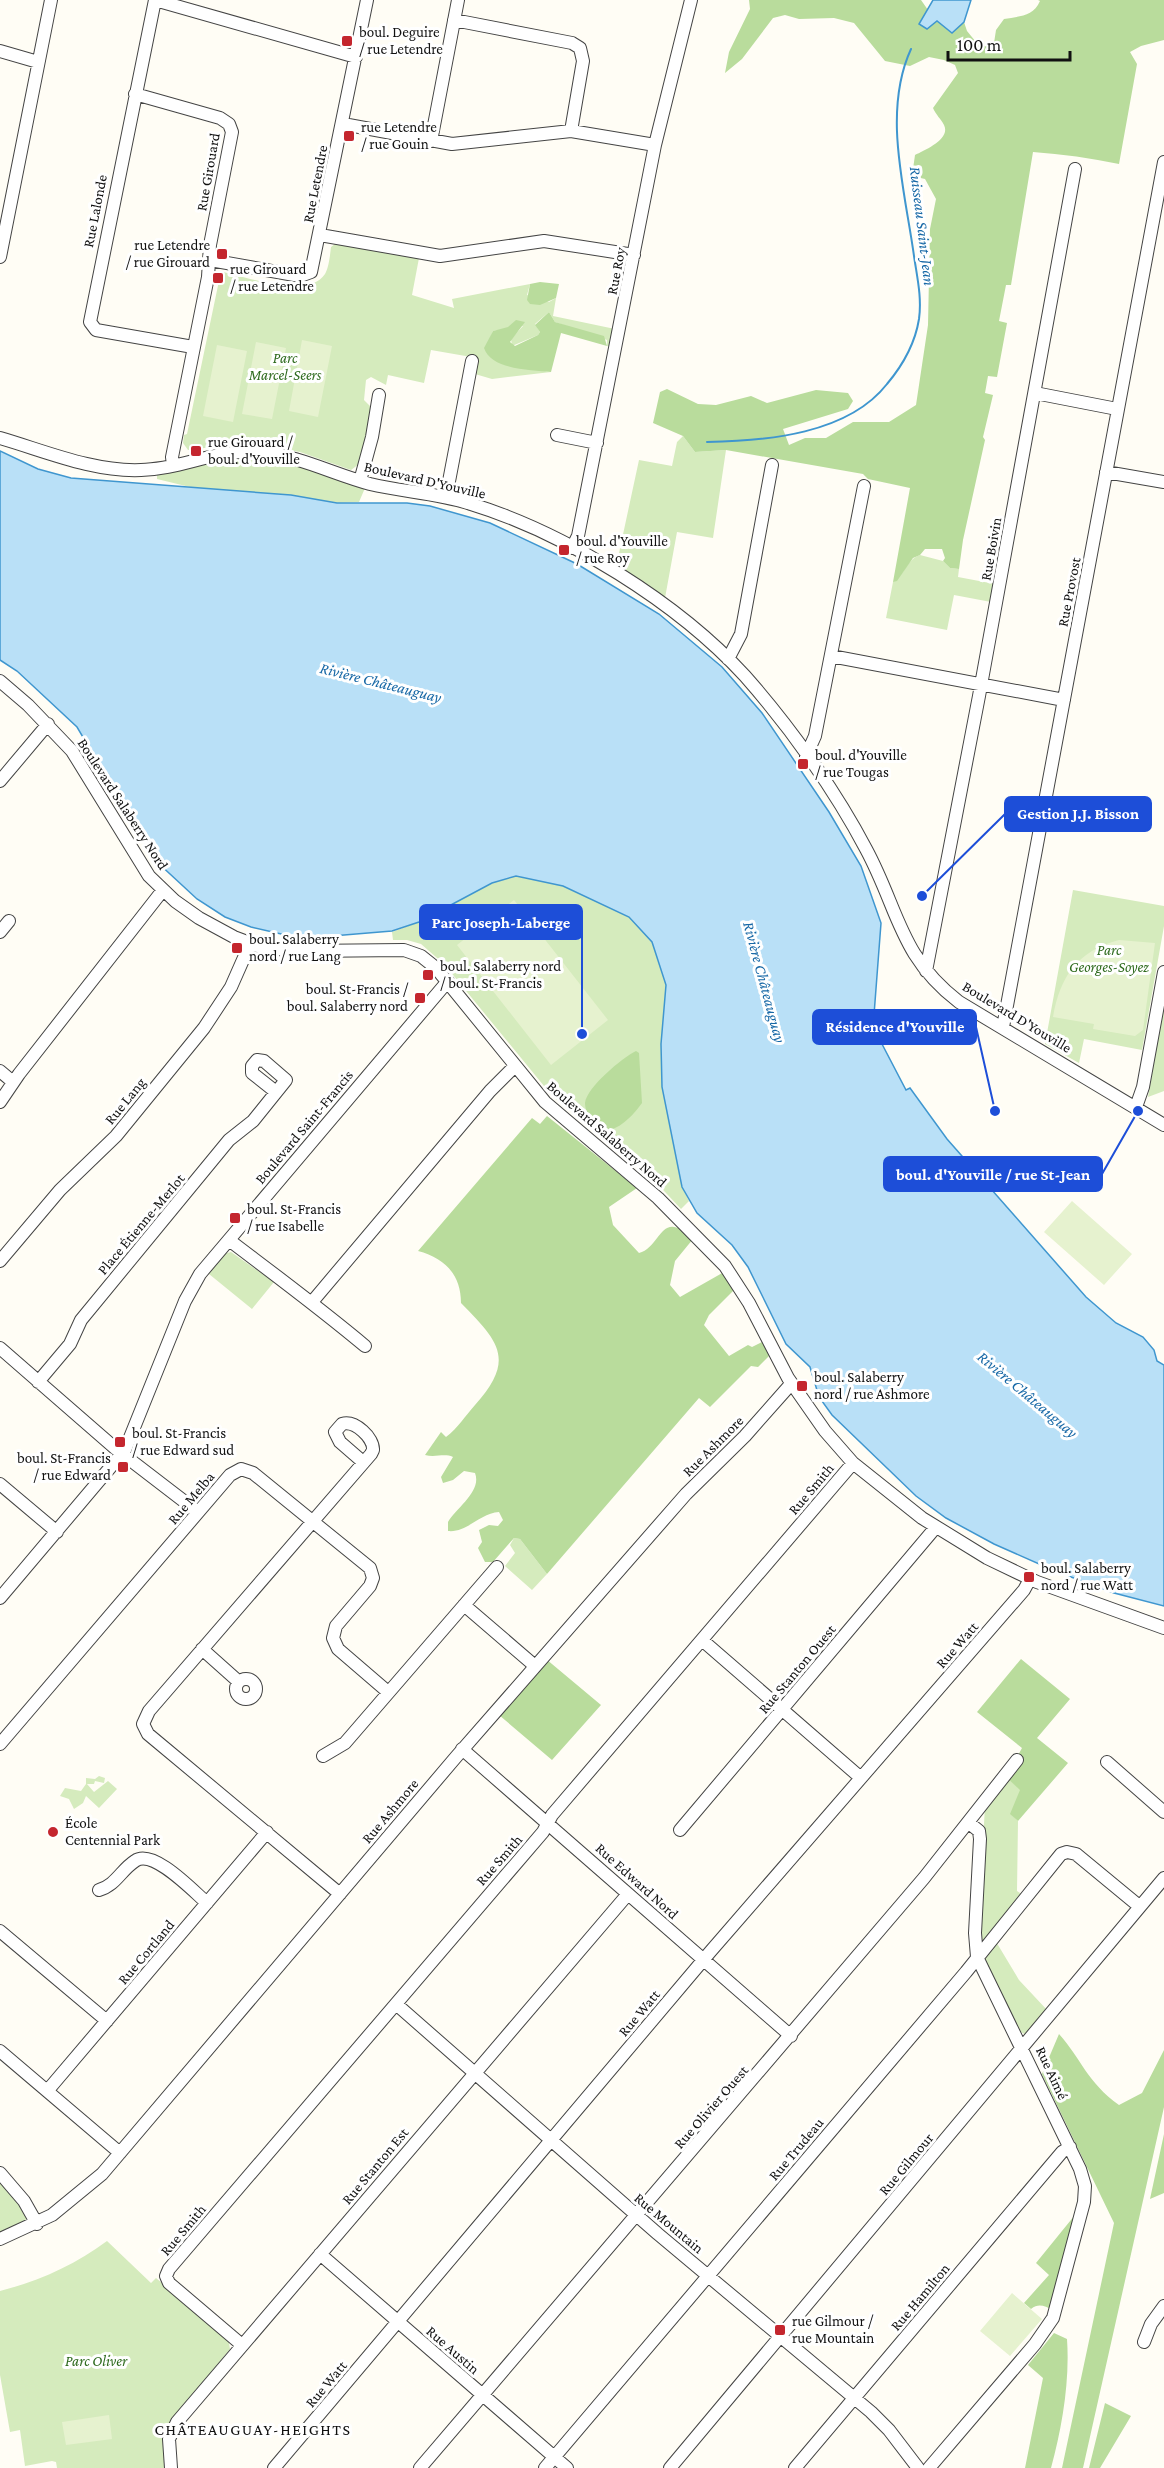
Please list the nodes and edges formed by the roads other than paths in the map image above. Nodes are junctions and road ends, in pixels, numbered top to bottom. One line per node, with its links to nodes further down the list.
1 (51, 0): 9 (street)
2 (155, 0): 8 (street); 10 (street, Rue Lalonde)
3 (368, 0): 8 (street, Rue Letendre)
4 (458, 0): 6 (street)
5 (691, 0): 14 (street, Rue Roy)
6 (454, 20): 12 (street); 13 (street)
7 (0, 51): 9 (street)
8 (356, 57): 11 (street, Rue Letendre)
9 (38, 62): 19 (street)
10 (135, 94): 20 (street, Rue Girouard); 21 (street, Rue Lalonde)
11 (343, 124): 13 (street); 17 (street, Rue Letendre)
12 (571, 131): 13 (street); 14 (street)
13 (430, 141)
14 (655, 145): 18 (street, Rue Roy)
15 (1164, 162): 25 (street, Rue Provost)
16 (1075, 169): 23 (street, Rue Boivin)
17 (320, 235): 18 (street); 20 (street, Rue Letendre)
18 (634, 255): 28 (street, Rue Roy)
19 (0, 257)
20 (210, 260): 21 (street, Rue Girouard)
21 (194, 347): 29 (street, Rue Girouard)
22 (472, 361): 35 (street)
23 (1035, 393): 25 (street); 40 (street, Rue Boivin)
24 (378, 395): 32 (street)
25 (1117, 409): 31 (street, Rue Provost)
26 (557, 435): 28 (street)
27 (0, 438): 29 (street, Boulevard D'Youville)
28 (597, 443): 36 (street, Rue Roy)
29 (173, 465): 32 (street, Boulevard D'Youville)
30 (772, 465): 38 (street)
31 (1106, 472): 33 (street); 41 (street, Rue Provost)
32 (360, 481): 35 (street, Boulevard D'Youville)
33 (1164, 482)
34 (864, 486): 37 (street)
35 (446, 497): 36 (street, Boulevard D'Youville)
36 (572, 548): 38 (street, Boulevard D'Youville)
37 (831, 656): 40 (street); 43 (street)
38 (728, 658): 43 (street, Boulevard D'Youville)
39 (0, 681): 42 (street, Boulevard Salaberry Nord)
40 (981, 684): 41 (street); 48 (street, Rue Boivin)
41 (1064, 700): 54 (street, Rue Provost)
42 (48, 724): 44 (street); 45 (street, Boulevard Salaberry Nord)
43 (806, 756): 50 (street, Boulevard D'Youville)
44 (0, 781)
45 (163, 890): 49 (street, Boulevard Salaberry Nord); 57 (street)
46 (9, 921): 47 (street)
47 (0, 933)
48 (934, 934): 50 (street); 51 (street, Rue Boivin)
49 (250, 944): 53 (street, Boulevard Salaberry Nord); 63 (street, Rue Lang)
50 (910, 949): 51 (street, Boulevard D'Youville)
51 (926, 971): 54 (street, Boulevard D'Youville)
52 (1164, 972): 60 (street)
53 (448, 981): 55 (street, Boulevard Salaberry Nord); 62 (street, Boulevard Saint-Francis)
54 (1003, 1027): 60 (street, Boulevard D'Youville)
55 (515, 1066): 64 (street); 68 (street, Boulevard Salaberry Nord)
56 (0, 1071): 57 (street)
57 (13, 1082): 59 (street)
58 (276, 1092): 67 (street, Place Étienne-Merlot)
59 (0, 1102)
60 (1136, 1107): 61 (street, Boulevard D'Youville)
61 (1164, 1125)
62 (229, 1240): 64 (street); 69 (street, Boulevard Saint-Francis)
63 (0, 1261)
64 (312, 1302): 65 (street)
65 (365, 1346)
66 (0, 1348): 67 (street)
67 (38, 1382): 69 (street)
68 (791, 1384): 71 (street, Boulevard Salaberry Nord); 84 (street, Rue Ashmore)
69 (122, 1454): 73 (street); 76 (street, Boulevard Saint-Francis)
70 (363, 1462): 74 (street)
71 (853, 1463): 75 (street, Boulevard Salaberry Nord); 82 (street, Rue Smith)
72 (0, 1484): 76 (street)
73 (198, 1512): 74 (street, Rue Melba); 88 (street, Rue Melba)
74 (312, 1521): 83 (street); 86 (street, Rue Melba)
75 (936, 1527): 78 (street, Boulevard Salaberry Nord); 87 (street, Rue Stanton Ouest)
76 (57, 1532): 79 (street, Boulevard Saint-Francis)
77 (497, 1567): 80 (street)
78 (1030, 1579): 81 (street, Boulevard Salaberry Nord); 93 (street, Rue Watt)
79 (0, 1598)
80 (464, 1605): 84 (street); 86 (street)
81 (1164, 1628)
82 (702, 1640): 87 (street); 95 (street, Rue Smith)
83 (202, 1649): 85 (street); 98 (street)
84 (535, 1666): 89 (street, Rue Ashmore)
85 (239, 1682)
86 (388, 1692): 90 (street)
87 (782, 1710): 93 (street); 97 (street, Rue Stanton Ouest)
88 (0, 1744)
89 (462, 1749): 95 (street, Rue Edward Nord); 101 (street, Rue Ashmore)
90 (323, 1756)
91 (1017, 1760): 96 (street, Rue Olivier Ouest)
92 (1107, 1762): 94 (street)
93 (861, 1778): 107 (street, Rue Watt)
94 (1164, 1812)
95 (548, 1823): 102 (street, Rue Edward Nord); 108 (street, Rue Smith)
96 (969, 1823): 106 (street, Rue Aimé); 110 (street, Rue Olivier Ouest)
97 (680, 1830)
98 (267, 1832): 101 (street); 103 (street, Rue Cortland)
99 (1164, 1878): 104 (street, Rue Gilmour)
100 (99, 1890): 103 (street)
101 (340, 1894): 117 (street, Rue Ashmore)
102 (628, 1894): 107 (street, Rue Edward Nord); 113 (street, Rue Stanton Est)
103 (207, 1903): 109 (street, Rue Cortland)
104 (1139, 1906): 106 (street, Rue Trudeau); 111 (street, Rue Gilmour)
105 (0, 1931): 109 (street)
106 (977, 1957): 111 (street, Rue Aimé); 123 (street, Rue Trudeau)
107 (704, 1959): 110 (street, Rue Edward Nord); 115 (street, Rue Watt)
108 (396, 2004): 113 (street, Rue Mountain); 128 (street, Rue Smith)
109 (107, 2021): 114 (street, Rue Cortland)
110 (791, 2036): 119 (street, Rue Olivier Ouest)
111 (1023, 2047): 116 (street, Rue Aimé); 126 (street, Rue Gilmour)
112 (0, 2050): 114 (street)
113 (474, 2073): 115 (street, Rue Mountain); 122 (street, Rue Stanton Est)
114 (48, 2090): 117 (street)
115 (551, 2140): 119 (street, Rue Mountain); 125 (street, Rue Watt)
116 (1070, 2147): 130 (street, Rue Hamilton); 140 (street, Rue Aimé)
117 (120, 2153): 120 (street, Rue Ashmore)
118 (0, 2173): 120 (street)
119 (637, 2215): 123 (street, Rue Mountain); 129 (street, Rue Olivier Ouest)
120 (37, 2224): 121 (street, Rue Ashmore)
121 (0, 2239)
122 (320, 2254): 125 (street, Rue Austin); 128 (street, Rue Stanton Est)
123 (707, 2275): 126 (street, Rue Mountain); 131 (street, Rue Trudeau)
124 (1164, 2306): 127 (street)
125 (398, 2322): 129 (street, Rue Austin); 133 (street, Rue Watt)
126 (781, 2337): 130 (street, Rue Mountain); 137 (street, Rue Gilmour)
127 (1144, 2342)
128 (242, 2345): 132 (street, Rue Stanton Est)
129 (482, 2395): 131 (street, Rue Austin); 134 (street, Rue Olivier Ouest)
130 (855, 2398): 138 (street, Rue Hamilton); 139 (street, Rue Mountain)
131 (554, 2457): 135 (street, Rue Trudeau); 136 (street, Rue Austin)
132 (171, 2468)
133 (274, 2468)
134 (420, 2468)
135 (545, 2468)
136 (567, 2468)
137 (670, 2468)
138 (795, 2468)
139 (918, 2468)
140 (929, 2468)

